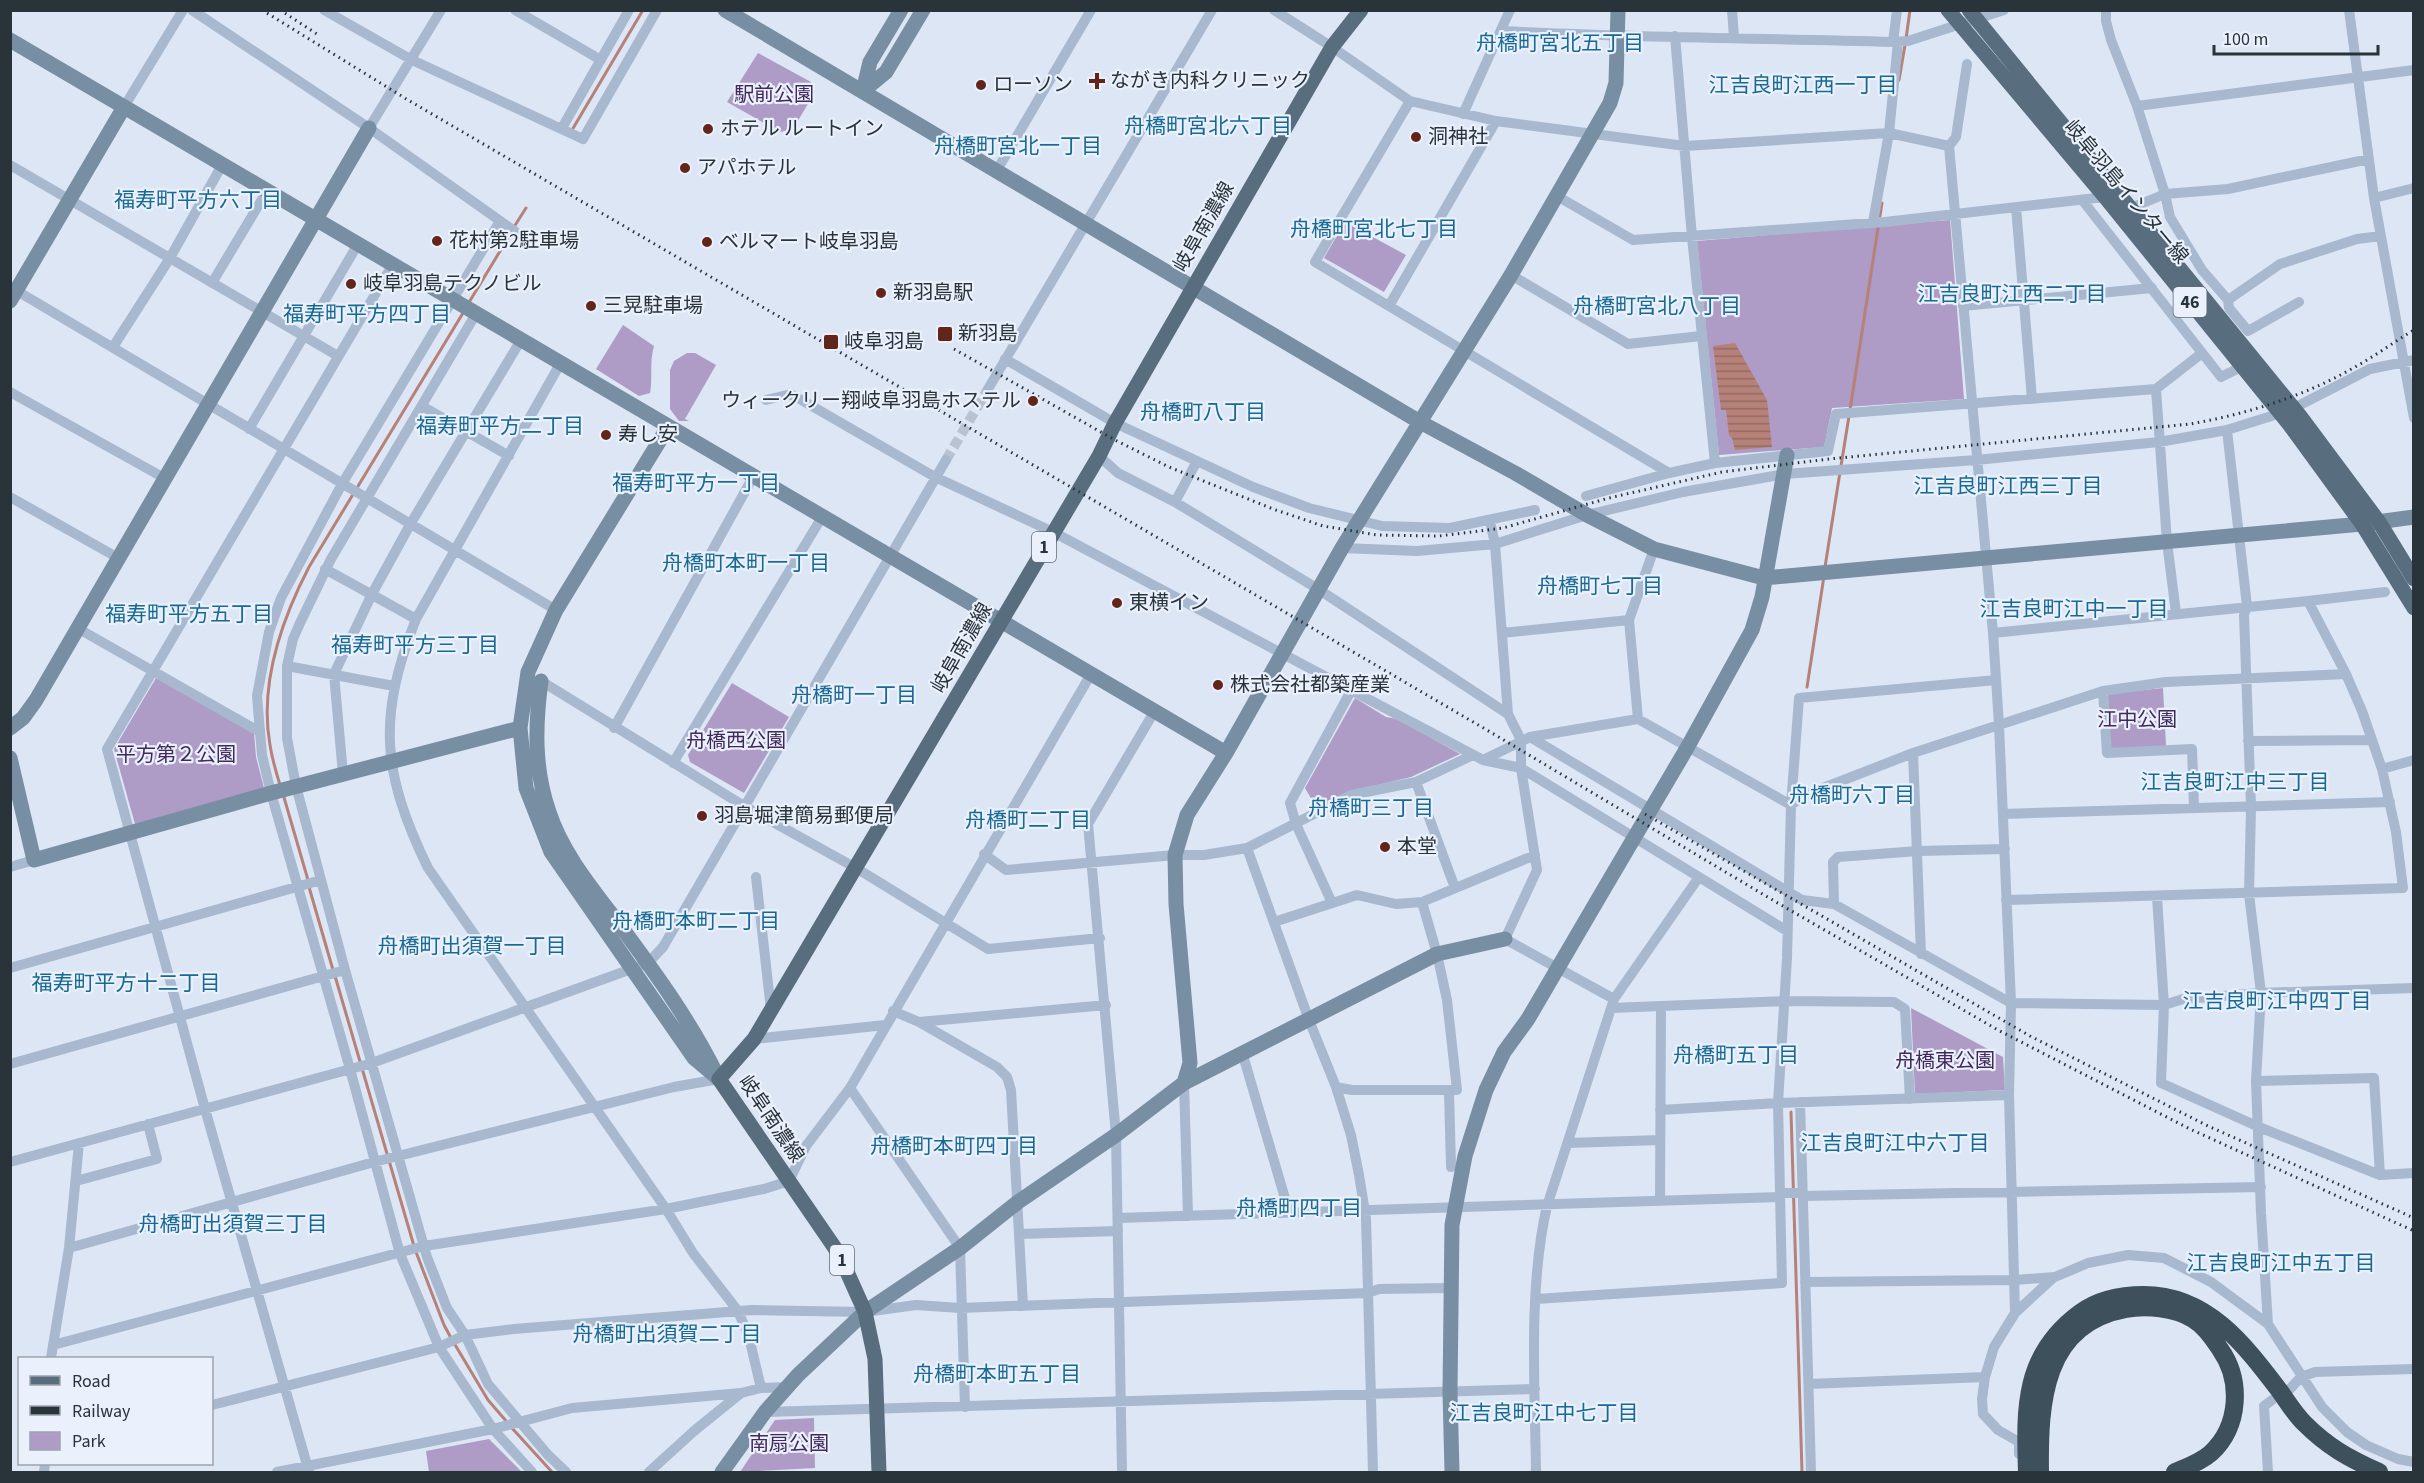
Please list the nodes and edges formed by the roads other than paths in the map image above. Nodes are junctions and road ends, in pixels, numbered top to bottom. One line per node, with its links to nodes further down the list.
1 (183, 10): 41 (street)
2 (192, 10): 44 (street)
3 (324, 10): 33 (street)
4 (441, 10): 33 (street)
5 (515, 10): 34 (street)
6 (629, 10): 34 (street)
7 (657, 10): 45 (street)
8 (901, 10): 38 (street)
9 (923, 10): 38 (street)
10 (1091, 10): 53 (street)
11 (1212, 10): 68 (street)
12 (1274, 10): 23 (street)
13 (1361, 10): 32 (main road, 岐阜南濃線 / 1)
14 (1510, 10): 26 (street)
15 (1618, 10): 28 (street)
16 (1732, 10): 29 (street)
17 (1897, 10): 31 (street)
18 (1948, 10): 25 (main road, 岐阜羽島インター線 / 46)
19 (2004, 10): 24 (street)
20 (2106, 10): 40 (street)
21 (2349, 10): 37 (street)
22 (733, 13): 38 (street)
23 (1288, 14): 32 (street)
24 (1973, 15): 25 (street); 63 (main road, 岐阜羽島インター線 / 46)
25 (1959, 26): 31 (street); 58 (main road, 岐阜羽島インター線 / 46)
26 (1503, 31): 28 (street); 42 (street)
27 (1676, 36): 28 (street); 29 (street); 48 (street)
28 (1617, 37): 47 (street)
29 (1734, 37): 31 (street)
30 (10, 40): 41 (street)
31 (1900, 41): 46 (street)
32 (1332, 47): 39 (street); 77 (main road, 岐阜南濃線 / 1)
33 (412, 60): 44 (street); 45 (street)
34 (601, 60): 45 (street)
35 (1967, 64): 49 (street)
36 (2414, 70): 37 (street)
37 (2359, 76): 40 (street); 50 (street)
38 (863, 91): 53 (street)
39 (1410, 101): 42 (street); 83 (street)
40 (2137, 106): 56 (street)
41 (124, 107): 52 (street); 60 (street)
42 (1464, 114): 43 (street)
43 (1496, 121): 47 (street); 83 (street)
44 (369, 128): 65 (street); 67 (street)
45 (564, 129)
46 (1889, 133): 48 (street); 49 (street); 66 (street)
47 (1593, 134): 48 (street); 57 (street)
48 (1685, 146): 71 (street)
49 (1948, 146): 64 (street)
50 (2369, 159): 56 (street); 59 (street)
51 (10, 165): 60 (street)
52 (222, 165): 55 (street); 73 (street)
53 (997, 170): 68 (street)
54 (2414, 188): 59 (street)
55 (267, 191): 65 (street); 76 (street)
56 (2165, 194): 63 (street); 81 (street)
57 (1557, 196): 71 (street); 75 (street)
58 (2105, 197): 61 (street); 97 (main road, 岐阜羽島インター線 / 46)
59 (2374, 198): 70 (street)
60 (70, 200): 73 (street); 79 (street)
61 (2083, 201): 62 (street); 78 (street)
62 (2016, 207): 64 (street); 80 (street)
63 (2131, 208): 106 (main road, 岐阜羽島インター線 / 46)
64 (1954, 213): 66 (street); 84 (street)
65 (316, 219): 72 (street); 86 (street)
66 (1873, 222): 71 (street)
67 (504, 224): 69 (street); 85 (street)
68 (1088, 224): 77 (street); 94 (street)
69 (521, 236)
70 (2381, 236): 81 (street); 95 (street)
71 (1692, 237): 88 (street)
72 (358, 244): 74 (street); 87 (street)
73 (170, 258): 76 (street); 90 (street)
74 (393, 264): 85 (street); 93 (street)
75 (1511, 275): 88 (street); 91 (street)
76 (212, 283): 86 (street)
77 (1193, 288): 108 (street); 109 (main road, 岐阜南濃線 / 1)
78 (2152, 288): 80 (street); 92 (street)
79 (13, 293): 90 (street)
80 (2024, 300): 84 (street); 101 (street)
81 (2228, 300): 82 (street)
82 (2299, 302)
83 (1389, 306): 91 (street)
84 (1963, 306): 103 (street)
85 (466, 307): 89 (street); 105 (street); 128 (street)
86 (263, 312): 87 (street); 104 (street)
87 (304, 336): 93 (street); 111 (street)
88 (1701, 336): 122 (street)
89 (521, 340): 96 (street); 113 (street)
90 (113, 347): 104 (street)
91 (1465, 351): 108 (street); 123 (street)
92 (2202, 353): 97 (street); 99 (street)
93 (338, 356): 115 (street)
94 (1005, 359): 98 (street); 109 (street)
95 (2408, 360): 106 (street); 107 (street)
96 (560, 364): 110 (street); 117 (street)
97 (2243, 366): 106 (main road, 岐阜羽島インター線 / 46)
98 (988, 388)
99 (2156, 389): 101 (street); 114 (street)
100 (10, 392): 127 (street)
101 (2032, 399): 103 (street)
102 (766, 400): 126 (street)
103 (1971, 404): 116 (street); 120 (street)
104 (209, 405): 111 (street); 127 (street)
105 (422, 406): 113 (street); 131 (street)
106 (2287, 410): 112 (street); 139 (main road, 岐阜羽島インター線 / 46); 141 (main road, 岐阜羽島インター線 / 46)
107 (2414, 418)
108 (1420, 422): 134 (street); 137 (street)
109 (1115, 423): 118 (main road, 岐阜南濃線 / 1); 121 (street)
110 (668, 427): 125 (street); 161 (street)
111 (249, 429): 115 (street)
112 (2227, 430): 114 (street); 143 (street)
113 (466, 432): 117 (street); 140 (street)
114 (2159, 442): 120 (street); 144 (street)
115 (283, 449): 128 (street); 171 (street)
116 (1787, 455): 122 (street); 124 (street)
117 (508, 456): 148 (street)
118 (1099, 456): 132 (street); 142 (main road, 岐阜南濃線 / 1)
119 (946, 460): 126 (street)
120 (1976, 460): 124 (street); 151 (street)
121 (1197, 461): 132 (street); 137 (street)
122 (1715, 463): 123 (street)
123 (1669, 473): 129 (street)
124 (1785, 474): 134 (street); 153 (street)
125 (753, 477): 135 (street); 187 (street)
126 (935, 477): 142 (street); 149 (street)
127 (166, 479): 150 (street)
128 (346, 486): 131 (street); 188 (street)
129 (1586, 495)
130 (10, 497): 150 (street)
131 (366, 497): 140 (street); 152 (street)
132 (1175, 502): 155 (street)
133 (1535, 510): 138 (street)
134 (1587, 515): 145 (street); 147 (street)
135 (822, 517): 149 (street); 199 (street)
136 (2414, 517): 139 (street)
137 (1359, 520): 138 (street); 146 (street)
138 (1490, 521): 145 (street)
139 (2379, 522): 141 (street); 154 (main road, 岐阜羽島インター線 / 46)
140 (411, 523): 148 (street); 157 (street)
141 (2362, 524): 143 (street); 160 (main road, 岐阜羽島インター線 / 46)
142 (1053, 532): 165 (main road, 岐阜南濃線 / 1); 169 (street)
143 (2239, 536): 144 (street); 159 (street)
144 (2167, 542): 151 (street); 162 (street)
145 (1495, 544): 146 (street); 167 (street)
146 (1342, 548): 155 (street)
147 (1654, 549): 153 (street); 164 (street)
148 (455, 550): 161 (street); 163 (street)
149 (891, 557): 165 (street); 208 (street)
150 (120, 559): 166 (street)
151 (1987, 559): 153 (street); 168 (street)
152 (325, 569): 157 (street); 170 (street)
153 (1764, 578): 192 (street)
154 (2414, 579)
155 (1318, 589): 169 (street); 182 (street)
156 (2385, 592): 158 (street)
157 (372, 594): 163 (street); 172 (street)
158 (2308, 601): 159 (street); 174 (street)
159 (2247, 606): 162 (street); 175 (street)
160 (2414, 608)
161 (556, 610): 186 (street)
162 (2175, 613): 168 (street)
163 (416, 619): 178 (street)
164 (1629, 620): 167 (street); 183 (street)
165 (1002, 621): 173 (street); 225 (main road, 岐阜南濃線 / 1)
166 (79, 629): 171 (street); 185 (street)
167 (1502, 633): 182 (street)
168 (1993, 633): 176 (street)
169 (1283, 653): 179 (street); 193 (street)
170 (287, 666): 172 (street); 204 (street)
171 (154, 670): 188 (street); 214 (street)
172 (334, 674): 178 (street); 202 (street)
173 (1090, 674): 181 (street); 219 (street)
174 (2346, 674): 175 (street); 190 (street)
175 (2247, 679): 180 (street); 191 (street)
176 (1996, 680): 184 (street); 207 (street)
177 (541, 681): 187 (street); 246 (street)
178 (394, 687): 198 (street)
179 (1352, 689): 195 (street); 213 (street)
180 (2103, 691): 184 (street); 209 (street)
181 (1154, 712): 193 (street); 223 (street)
182 (1508, 714): 189 (street)
183 (1638, 719): 189 (street); 192 (street)
184 (1999, 725): 194 (street); 212 (street)
185 (10, 728)
186 (520, 728): 198 (street); 246 (street)
187 (614, 728): 199 (street)
188 (258, 731): 205 (street)
189 (1526, 739): 195 (street); 200 (street); 211 (street)
190 (2370, 740): 191 (street); 201 (street)
191 (2248, 741): 210 (street)
192 (1687, 748): 207 (street); 211 (street)
193 (1226, 753): 220 (street)
194 (1913, 753): 207 (street); 218 (street)
195 (1478, 757): 200 (street); 203 (street)
196 (10, 758): 222 (street)
197 (2414, 760): 201 (street)
198 (390, 761): 202 (street); 258 (street)
199 (673, 763): 208 (street)
200 (1521, 768): 215 (street); 221 (street)
201 (2382, 769): 206 (street)
202 (343, 774): 204 (street)
203 (1416, 782): 213 (street); 230 (street)
204 (294, 787): 205 (street); 228 (street)
205 (274, 792): 214 (street); 229 (street)
206 (2390, 802): 210 (street); 232 (street)
207 (1791, 805): 231 (street)
208 (744, 806): 225 (street); 246 (street)
209 (2194, 807): 210 (street); 212 (street)
210 (2251, 807): 232 (street)
211 (1649, 809): 215 (street); 231 (street)
212 (2004, 814): 217 (street)
213 (1296, 824): 216 (street); 236 (street)
214 (130, 833): 222 (street); 240 (street)
215 (1634, 837): 227 (street); 247 (street)
216 (1247, 848): 220 (street); 238 (street)
217 (2005, 849): 218 (street); 234 (street)
218 (1918, 851): 237 (street); 245 (street)
219 (984, 854): 223 (street); 239 (street)
220 (1175, 855): 223 (street); 273 (street)
221 (1535, 855): 230 (street); 243 (street)
222 (34, 860): 224 (street)
223 (1091, 862): 242 (street)
224 (10, 867)
225 (856, 868): 239 (street); 261 (main road, 岐阜南濃線 / 1)
226 (756, 876): 261 (street)
227 (1700, 877): 241 (street); 255 (street)
228 (320, 881): 229 (street); 249 (street)
229 (301, 887): 240 (street); 250 (street)
230 (1455, 888): 235 (street)
231 (1788, 893): 237 (street); 241 (street)
232 (2249, 894): 233 (street); 252 (street)
233 (2157, 897): 234 (street); 257 (street)
234 (2006, 900): 254 (street)
235 (1422, 902): 236 (street); 244 (street)
236 (1332, 903): 238 (street)
237 (1834, 904): 245 (street)
238 (1274, 922): 263 (street)
239 (945, 924): 242 (street); 260 (street)
240 (156, 926): 248 (street); 262 (street)
241 (1787, 931): 253 (street)
242 (1100, 938): 256 (street)
243 (1505, 939): 244 (street); 247 (street)
244 (1437, 954): 263 (street); 276 (street)
245 (1921, 954): 254 (street)
246 (641, 966): 258 (street); 271 (street)
247 (1558, 966): 255 (street); 306 (street)
248 (10, 968)
249 (343, 971): 250 (street); 268 (street)
250 (326, 976): 262 (street); 270 (street)
251 (2414, 988): 252 (street)
252 (2260, 993): 257 (street); 272 (street)
253 (1784, 1001): 259 (street); 278 (street); 280 (street)
254 (2011, 1003): 257 (street); 277 (street)
255 (1613, 1004): 259 (street); 289 (street)
256 (1106, 1005): 264 (street); 286 (street)
257 (2164, 1005): 285 (street)
258 (525, 1007): 268 (street); 281 (street)
259 (1661, 1007): 283 (street)
260 (893, 1011): 264 (street); 265 (street)
261 (771, 1012): 266 (main road, 岐阜南濃線 / 1)
262 (181, 1016): 269 (street); 282 (street)
263 (1309, 1020): 267 (street); 274 (street)
264 (919, 1022): 304 (street)
265 (885, 1025): 266 (street); 275 (street)
266 (754, 1039): 271 (main road, 岐阜南濃線 / 1)
267 (1242, 1052): 273 (street); 309 (street)
268 (371, 1063): 270 (street); 290 (street)
269 (10, 1064)
270 (353, 1069): 282 (street); 292 (street)
271 (718, 1079): 281 (street); 297 (main road, 岐阜南濃線 / 1)
272 (2256, 1081): 285 (street); 295 (street)
273 (1184, 1083): 286 (street); 310 (street)
274 (1336, 1087): 276 (street); 308 (street)
275 (850, 1088): 297 (street); 316 (street)
276 (1449, 1092): 293 (street)
277 (2009, 1095): 278 (street); 299 (street)
278 (1910, 1099): 279 (street)
279 (1800, 1102): 280 (street); 300 (street)
280 (1778, 1103): 283 (street); 301 (street)
281 (595, 1107): 290 (street); 307 (street)
282 (205, 1109): 284 (street); 303 (street)
283 (1660, 1110): 287 (street)
284 (148, 1124): 288 (street); 296 (street)
285 (2259, 1127): 295 (street); 298 (street)
286 (1116, 1135): 304 (street); 311 (street)
287 (1660, 1140): 289 (street); 302 (street)
288 (79, 1143): 291 (street); 296 (street)
289 (1568, 1143): 305 (street)
290 (396, 1157): 292 (street); 314 (street)
291 (10, 1162)
292 (378, 1162): 303 (street); 317 (street)
293 (1451, 1167)
294 (2414, 1173): 295 (street)
295 (2380, 1175)
296 (76, 1181): 315 (street)
297 (789, 1181): 307 (street); 329 (main road, 岐阜南濃線 / 1)
298 (2261, 1187): 299 (street); 331 (street)
299 (2012, 1191): 300 (street); 319 (street)
300 (1802, 1194): 301 (street); 320 (street)
301 (1782, 1195): 302 (street); 324 (street)
302 (1660, 1201): 305 (street)
303 (232, 1202): 315 (street); 322 (street)
304 (1018, 1202): 313 (street); 316 (street)
305 (1547, 1206): 306 (street); 324 (street)
306 (1454, 1208): 308 (street); 321 (street)
307 (666, 1209): 314 (street); 328 (street)
308 (1365, 1210): 309 (street); 323 (street)
309 (1289, 1212): 310 (street)
310 (1188, 1216): 311 (street)
311 (1118, 1218): 312 (street)
312 (1118, 1231): 313 (street); 325 (street)
313 (1019, 1234): 326 (street)
314 (422, 1247): 317 (street); 332 (street)
315 (69, 1248): 334 (street)
316 (960, 1248): 327 (street); 329 (street)
317 (403, 1252): 322 (street); 333 (street)
318 (2055, 1277): 319 (street); 330 (street); 331 (street)
319 (2015, 1280): 320 (street); 330 (street)
320 (1805, 1282): 339 (street)
321 (1450, 1288): 323 (street); 345 (street)
322 (257, 1292): 334 (street); 340 (street)
323 (1368, 1293): 325 (street); 347 (street)
324 (1536, 1299): 343 (street)
325 (1119, 1303): 326 (street); 349 (street)
326 (1023, 1306): 327 (street)
327 (960, 1308): 329 (street); 351 (street)
328 (738, 1311): 329 (street); 332 (street); 342 (street)
329 (864, 1312): 341 (street); 352 (main road, 岐阜南濃線 / 1)
330 (2015, 1313): 337 (street)
331 (2268, 1324): 338 (street)
332 (462, 1337): 333 (street); 354 (street)
333 (443, 1345): 340 (street); 355 (street)
334 (52, 1346): 335 (street)
335 (51, 1357)
336 (2414, 1369): 338 (street)
337 (1985, 1377): 339 (street); 370 (street)
338 (2301, 1377): 344 (street); 357 (street)
339 (1809, 1384): 369 (street)
340 (285, 1387): 350 (street); 358 (street)
341 (788, 1387): 342 (street); 353 (street)
342 (762, 1388): 346 (street)
343 (1535, 1389): 345 (street); 368 (street)
344 (2288, 1391)
345 (1450, 1392): 347 (street); 367 (street)
346 (741, 1393): 354 (street); 362 (street)
347 (1371, 1396): 349 (street); 366 (street)
348 (2272, 1400): 374 (street)
349 (1120, 1401): 351 (street); 365 (street)
350 (213, 1405)
351 (965, 1407): 352 (street)
352 (876, 1409): 353 (street); 364 (main road, 岐阜南濃線 / 1)
353 (765, 1412): 363 (street)
354 (516, 1421): 355 (street); 361 (street)
355 (497, 1427): 358 (street); 360 (street)
356 (2033, 1429): 371 (highway); 372 (highway); 373 (highway); 375 (highway)
357 (2414, 1462)
358 (308, 1469): 359 (street)
359 (277, 1473)
360 (532, 1473)
361 (566, 1473)
362 (649, 1473)
363 (722, 1473)
364 (879, 1473)
365 (1122, 1473)
366 (1373, 1473)
367 (1452, 1473)
368 (1536, 1473)
369 (1812, 1473)
370 (2019, 1473)
371 (2027, 1473)
372 (2040, 1473)
373 (2175, 1473)
374 (2268, 1473)
375 (2379, 1473)

